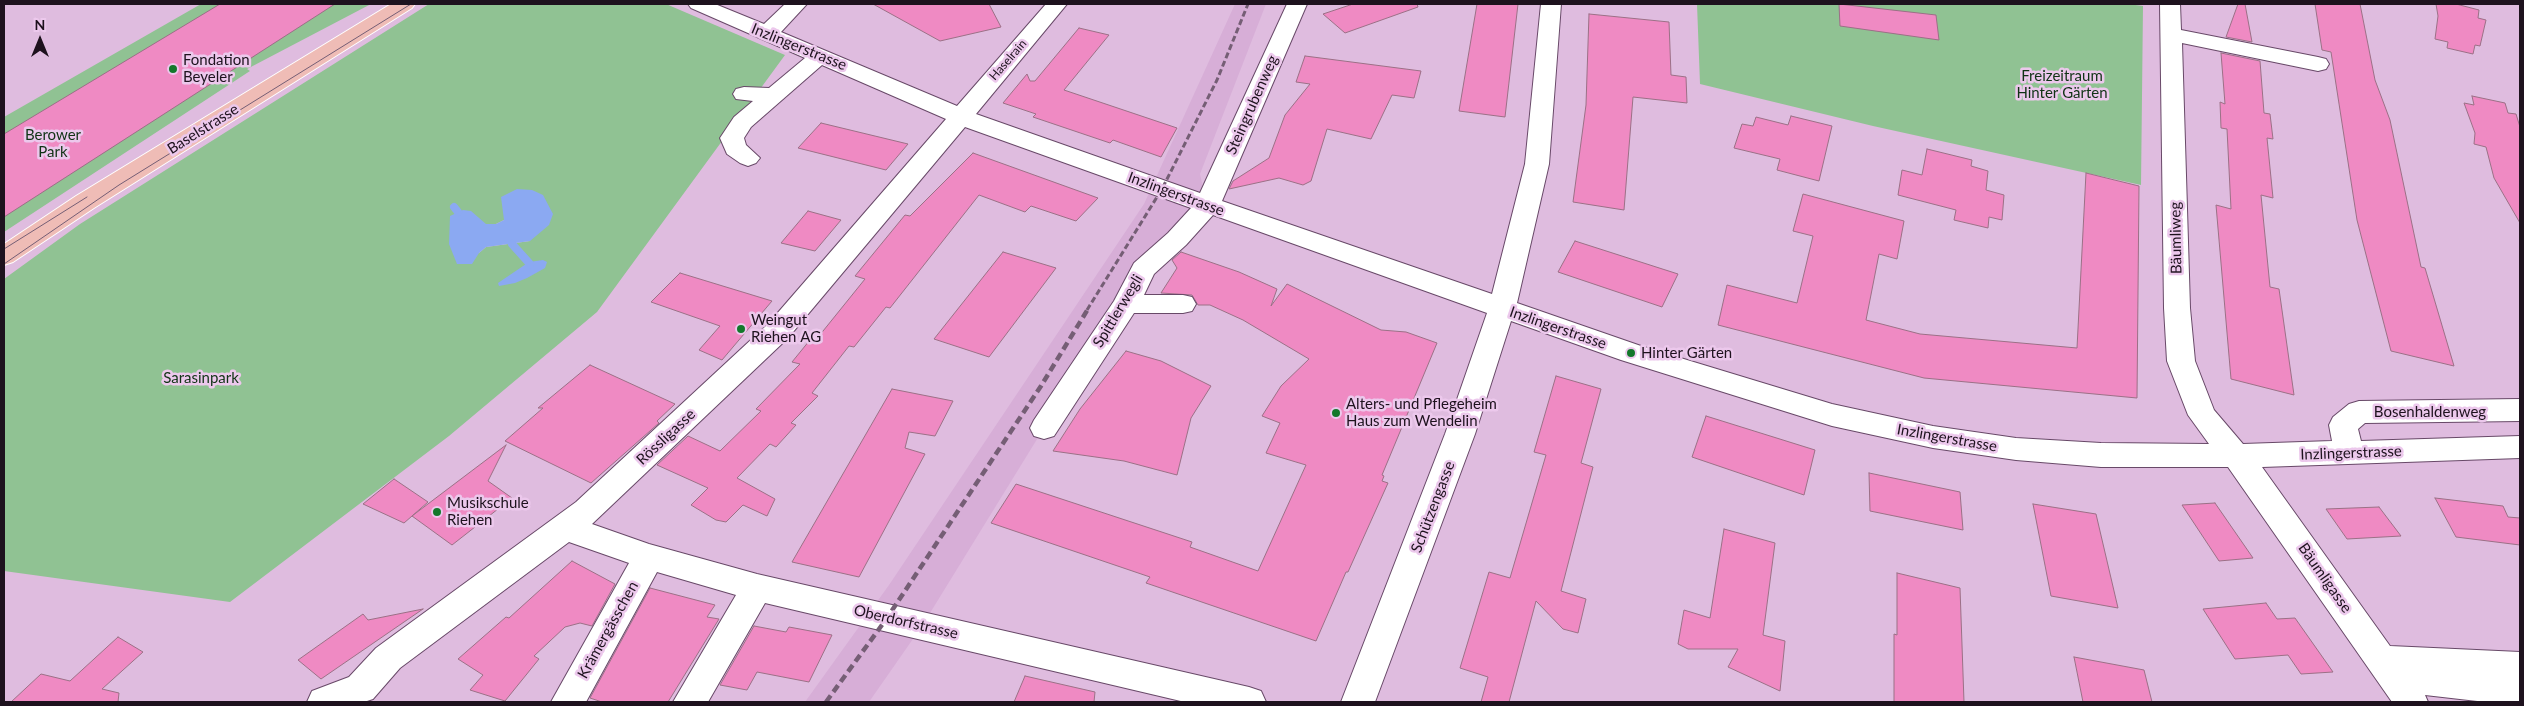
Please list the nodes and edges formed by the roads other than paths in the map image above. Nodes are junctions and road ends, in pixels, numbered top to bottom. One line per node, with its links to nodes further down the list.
1 (405, 4): 17 (main road, Baselstrasse)
2 (698, 4): 8 (street, Inzlingerstrasse)
3 (797, 4): 8 (street)
4 (1057, 4): 14 (street, Haselrain)
5 (1297, 4): 16 (street, Steingrubenweg)
6 (1551, 4): 20 (street)
7 (2170, 4): 9 (street, Bäumliweg)
8 (766, 34): 10 (street, Inzlingerstrasse)
9 (2171, 34): 11 (street); 25 (street, Bäumliweg)
10 (821, 56): 13 (street); 14 (street, Inzlingerstrasse)
11 (2318, 64)
12 (744, 94): 13 (street)
13 (774, 96): 15 (street)
14 (960, 116): 16 (street, Inzlingerstrasse); 26 (street, Rössligasse)
15 (748, 158)
16 (1207, 206): 18 (street, Spittlerwegli); 20 (street, Inzlingerstrasse)
17 (4, 256)
18 (1126, 304): 19 (street); 22 (street, Spittlerwegli)
19 (1183, 304)
20 (1502, 309): 25 (street, Inzlingerstrasse); 37 (street, Schützengasse)
21 (2520, 410): 24 (street, Bosenhaldenweg)
22 (1044, 428)
23 (2520, 447): 24 (street, Inzlingerstrasse)
24 (2350, 454): 25 (street, Inzlingerstrasse)
25 (2235, 456): 30 (street, Bäumligasse)
26 (566, 528): 27 (street, Oberdorfstrasse); 32 (street, Rössligasse)
27 (649, 557): 28 (street, Oberdorfstrasse); 34 (street, Krämergässchen)
28 (757, 588): 35 (street); 36 (street, Oberdorfstrasse)
29 (2520, 667): 30 (street)
30 (2396, 679): 31 (street)
31 (2520, 691)
32 (358, 695): 33 (street, Rössligasse)
33 (324, 702)
34 (568, 702)
35 (690, 702)
36 (1249, 702)
37 (1358, 702)

